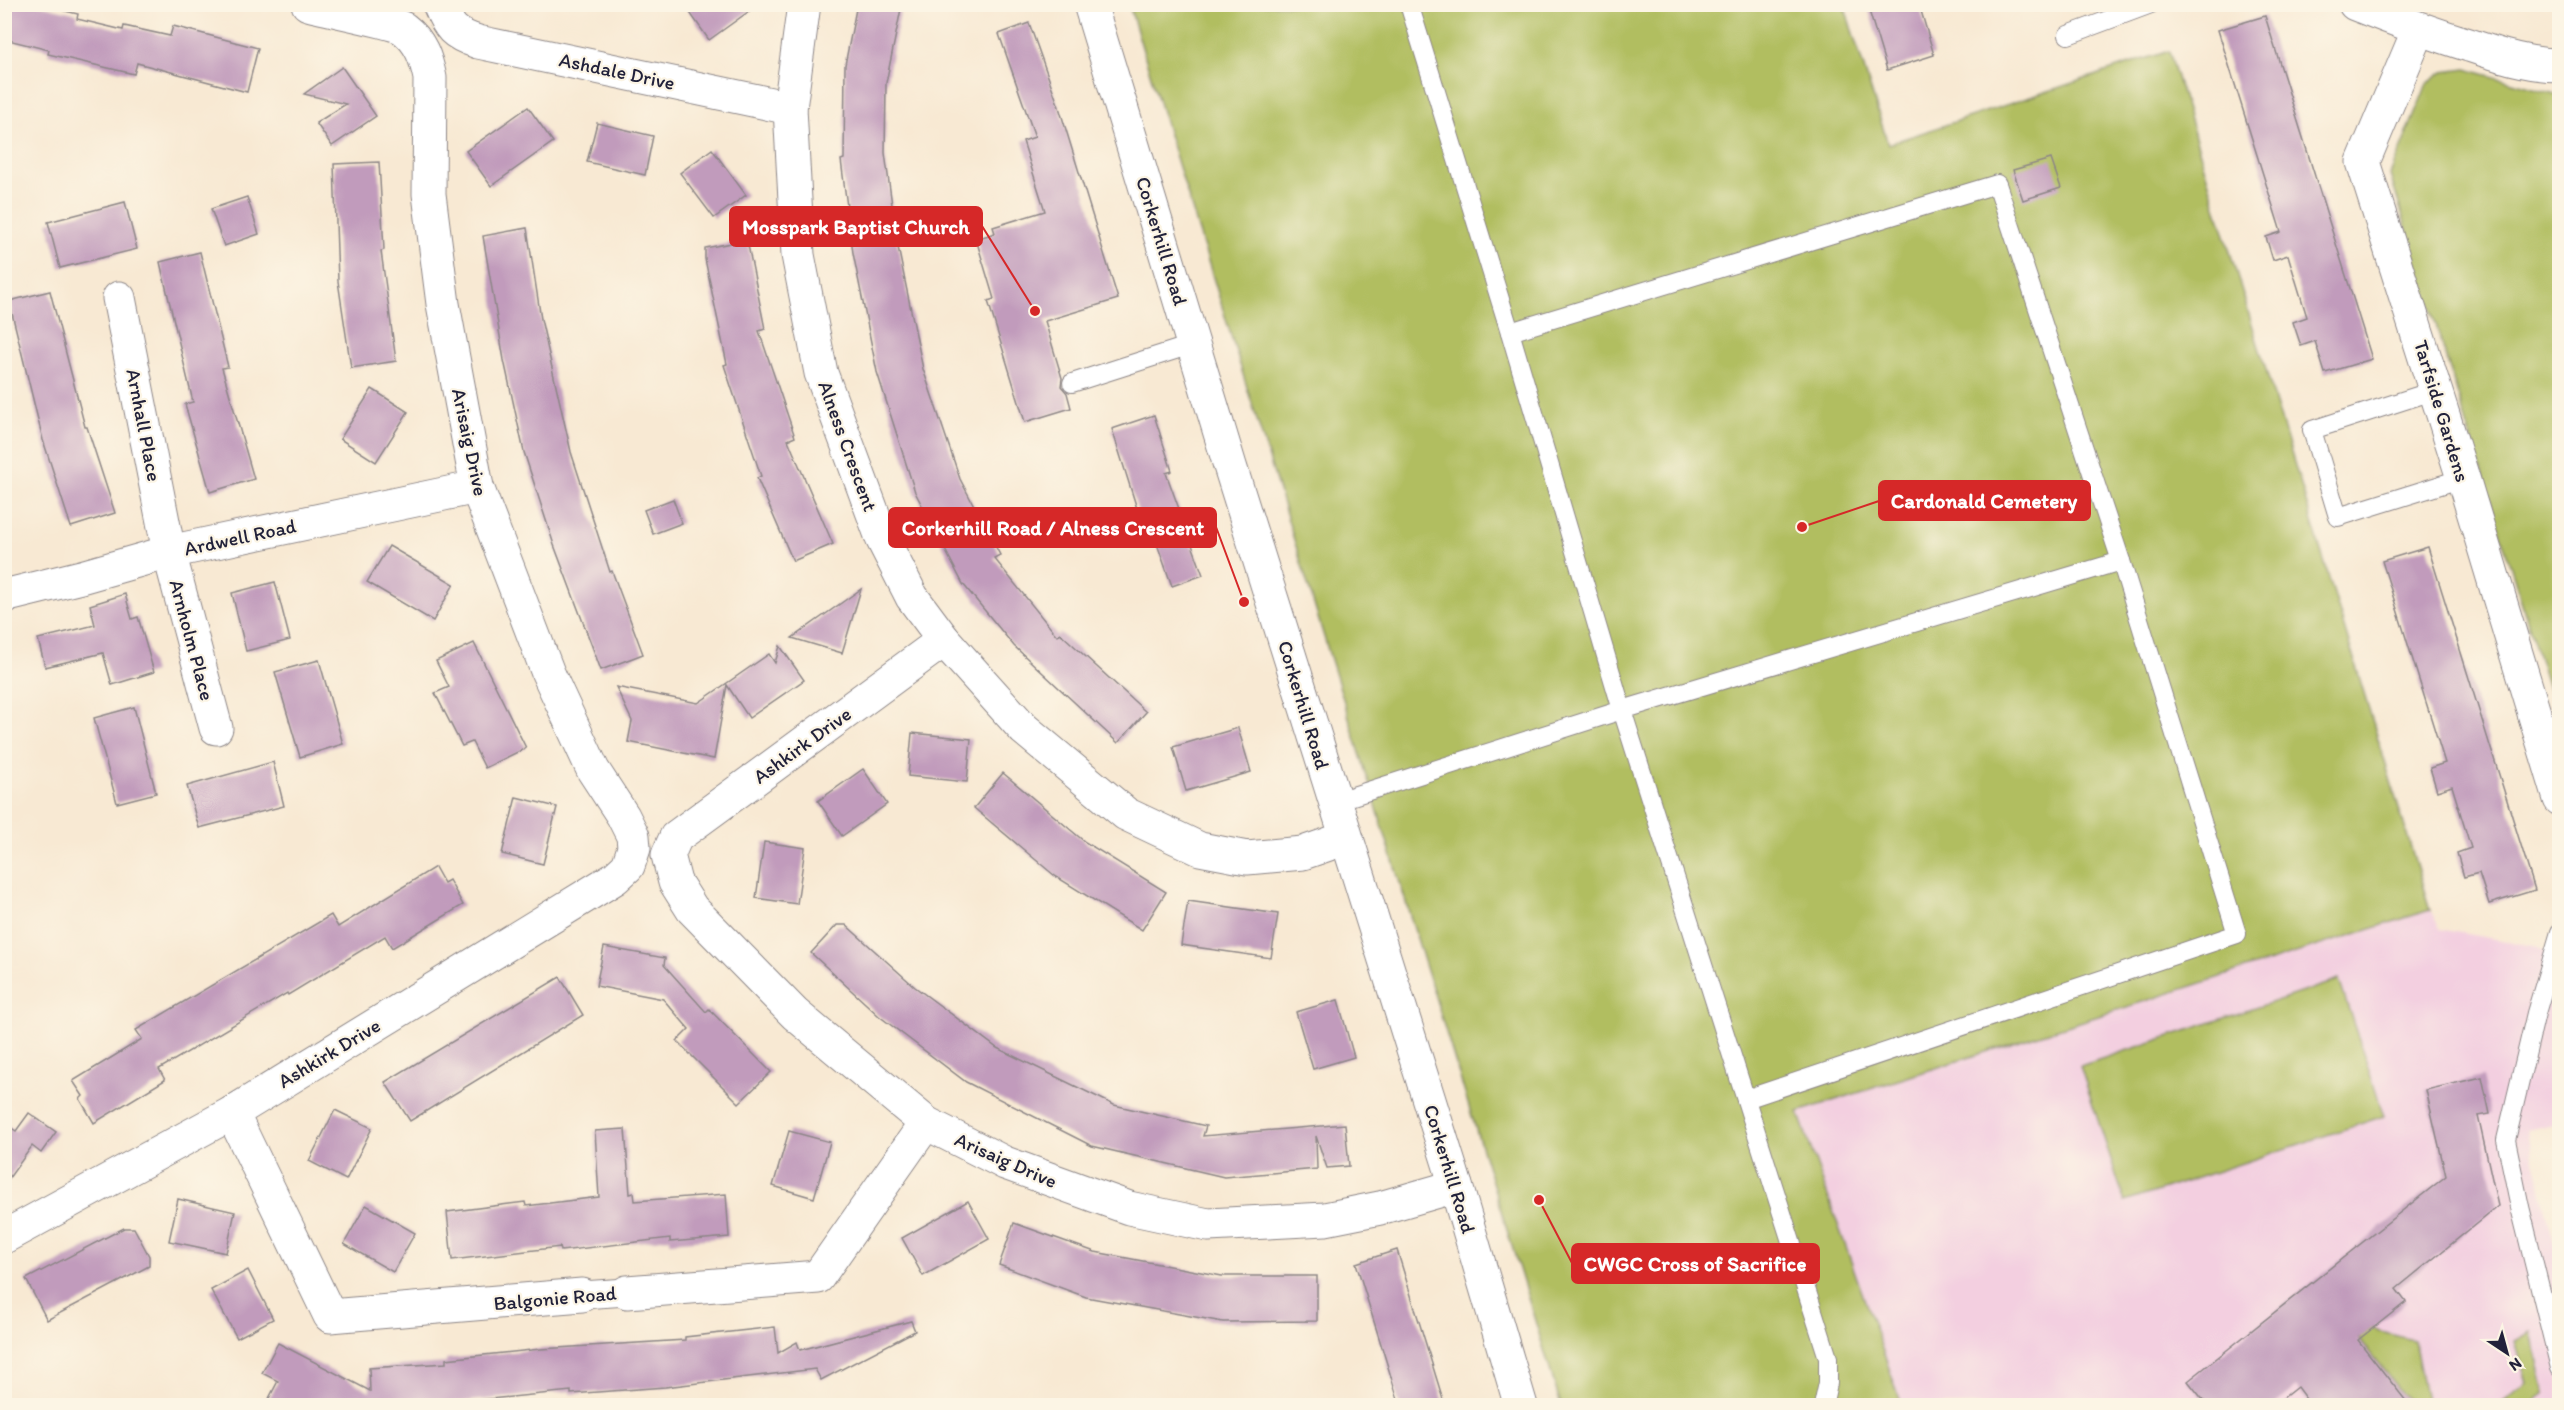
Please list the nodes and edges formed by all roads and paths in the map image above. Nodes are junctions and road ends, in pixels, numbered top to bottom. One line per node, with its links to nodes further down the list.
1 (308, 4): 10 (street)
2 (804, 4): 12 (street, Alness Crescent)
3 (1090, 4): 15 (street, Corkerhill Road)
4 (1409, 4): 14 (lane)
5 (2151, 4): 9 (lane)
6 (2355, 4): 8 (street)
7 (444, 15): 10 (street); 12 (street, Ashdale Drive)
8 (2419, 29): 11 (street); 17 (street, Tarfside Gardens)
9 (2068, 35)
10 (418, 43): 19 (street, Arisaig Drive)
11 (2559, 65)
12 (790, 108): 23 (street, Alness Crescent)
13 (119, 298): 20 (street, Arnhall Place)
14 (1510, 332): 21 (lane); 24 (lane)
15 (1194, 344): 16 (lane); 27 (street, Corkerhill Road)
16 (1072, 383)
17 (2436, 390): 18 (street, Tarfside Gardens); 18 (lane)
18 (2463, 478): 26 (street, Tarfside Gardens)
19 (477, 488): 20 (street, Ardwell Road); 29 (street, Arisaig Drive)
20 (169, 552): 22 (street, Ardwell Road); 25 (street, Arnholm Place)
21 (2121, 561): 24 (lane); 32 (lane)
22 (4, 596)
23 (944, 640): 28 (street, Alness Crescent); 30 (street, Ashkirk Drive)
24 (1622, 710): 27 (lane); 32 (lane)
25 (216, 728)
26 (2559, 799)
27 (1334, 802): 28 (street, Corkerhill Road)
28 (1346, 838): 35 (street, Corkerhill Road)
29 (634, 848): 30 (street); 33 (street, Ashkirk Drive)
30 (668, 855): 34 (street, Arisaig Drive)
31 (2559, 932): 39 (lane)
32 (1746, 1099): 41 (lane)
33 (232, 1113): 36 (street, Ashkirk Drive); 38 (street, Balgonie Road)
34 (926, 1123): 35 (street, Arisaig Drive); 37 (street, Balgonie Road)
35 (1456, 1186): 40 (street, Corkerhill Road)
36 (4, 1237)
37 (627, 1292): 38 (street, Balgonie Road)
38 (582, 1295)
39 (2559, 1368)
40 (1521, 1406)
41 (1823, 1406)

